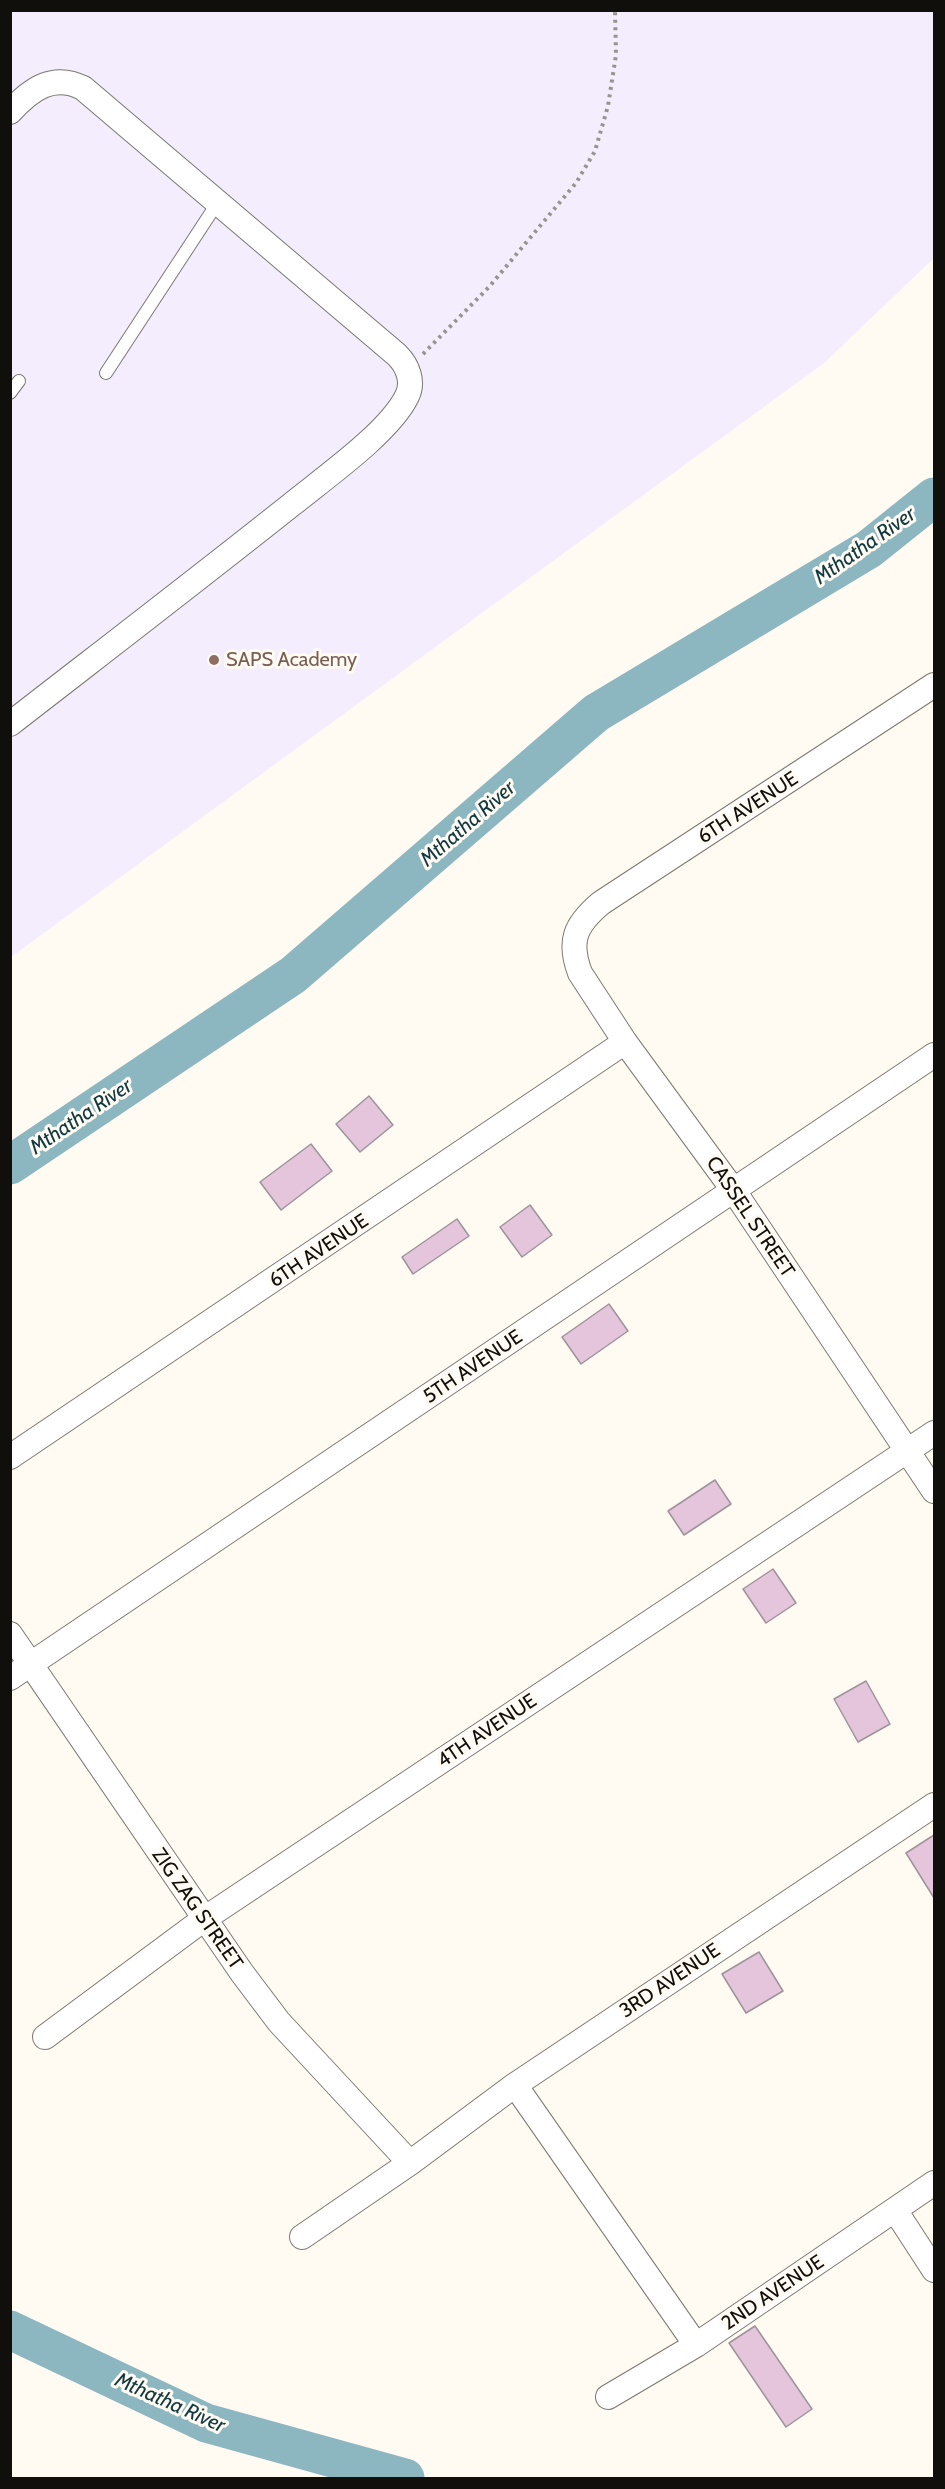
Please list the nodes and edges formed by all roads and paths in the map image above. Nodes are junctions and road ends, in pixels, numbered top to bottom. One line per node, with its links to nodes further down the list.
1 (615, 10): 4 (path)
2 (10, 112): 3 (street)
3 (218, 202): 4 (street); 5 (lane)
4 (406, 367): 9 (street)
5 (106, 373)
6 (19, 381): 7 (lane)
7 (10, 393)
8 (934, 686): 10 (street, 6TH AVENUE)
9 (10, 724)
10 (573, 941): 11 (street, CASSEL STREET)
11 (625, 1042): 13 (street, CASSEL STREET); 16 (street, 6TH AVENUE)
12 (934, 1055): 13 (street, 5TH AVENUE)
13 (734, 1191): 15 (street, CASSEL STREET); 19 (street, 5TH AVENUE)
14 (934, 1433): 15 (street, 4TH AVENUE)
15 (907, 1452): 17 (street, CASSEL STREET); 22 (street, 4TH AVENUE)
16 (10, 1457)
17 (934, 1491)
18 (10, 1635): 19 (street, ZIG ZAG STREET)
19 (30, 1664): 20 (street, 5TH AVENUE); 22 (street, ZIG ZAG STREET)
20 (10, 1678)
21 (934, 1805): 24 (street, 3RD AVENUE)
22 (204, 1919): 23 (street, 4TH AVENUE); 25 (street, ZIG ZAG STREET)
23 (45, 2037)
24 (515, 2085): 25 (street, 3RD AVENUE); 30 (street)
25 (410, 2163): 28 (street, 3RD AVENUE)
26 (934, 2183): 27 (street, 2ND AVENUE)
27 (896, 2210): 29 (street); 30 (street, 2ND AVENUE)
28 (302, 2237)
29 (934, 2270)
30 (696, 2345): 31 (street, 2ND AVENUE)
31 (608, 2397)

